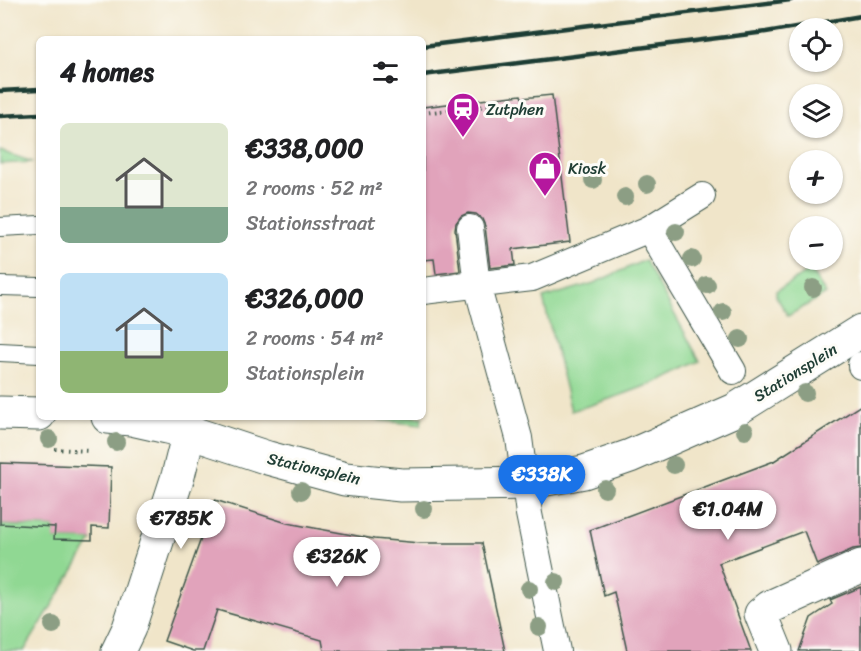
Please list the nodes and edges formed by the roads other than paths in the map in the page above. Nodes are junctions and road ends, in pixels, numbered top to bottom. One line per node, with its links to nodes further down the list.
1 (702, 196): 5 (street)
2 (36, 225): 3 (lane)
3 (0, 227)
4 (470, 228): 6 (street)
5 (650, 229): 6 (street); 13 (street, Stationsplein)
6 (477, 285): 9 (street); 18 (street)
7 (0, 286): 8 (lane)
8 (36, 287)
9 (426, 291)
10 (861, 331): 18 (street, Stationsplein)
11 (0, 351): 12 (lane)
12 (36, 354)
13 (733, 371)
14 (0, 413): 15 (street)
15 (36, 414)
16 (143, 420): 17 (street, Stationsplein)
17 (191, 424): 18 (street, Stationsplein); 20 (street)
18 (525, 483): 21 (street)
19 (861, 566): 22 (street)
20 (118, 651)
21 (557, 651)
22 (776, 651)

